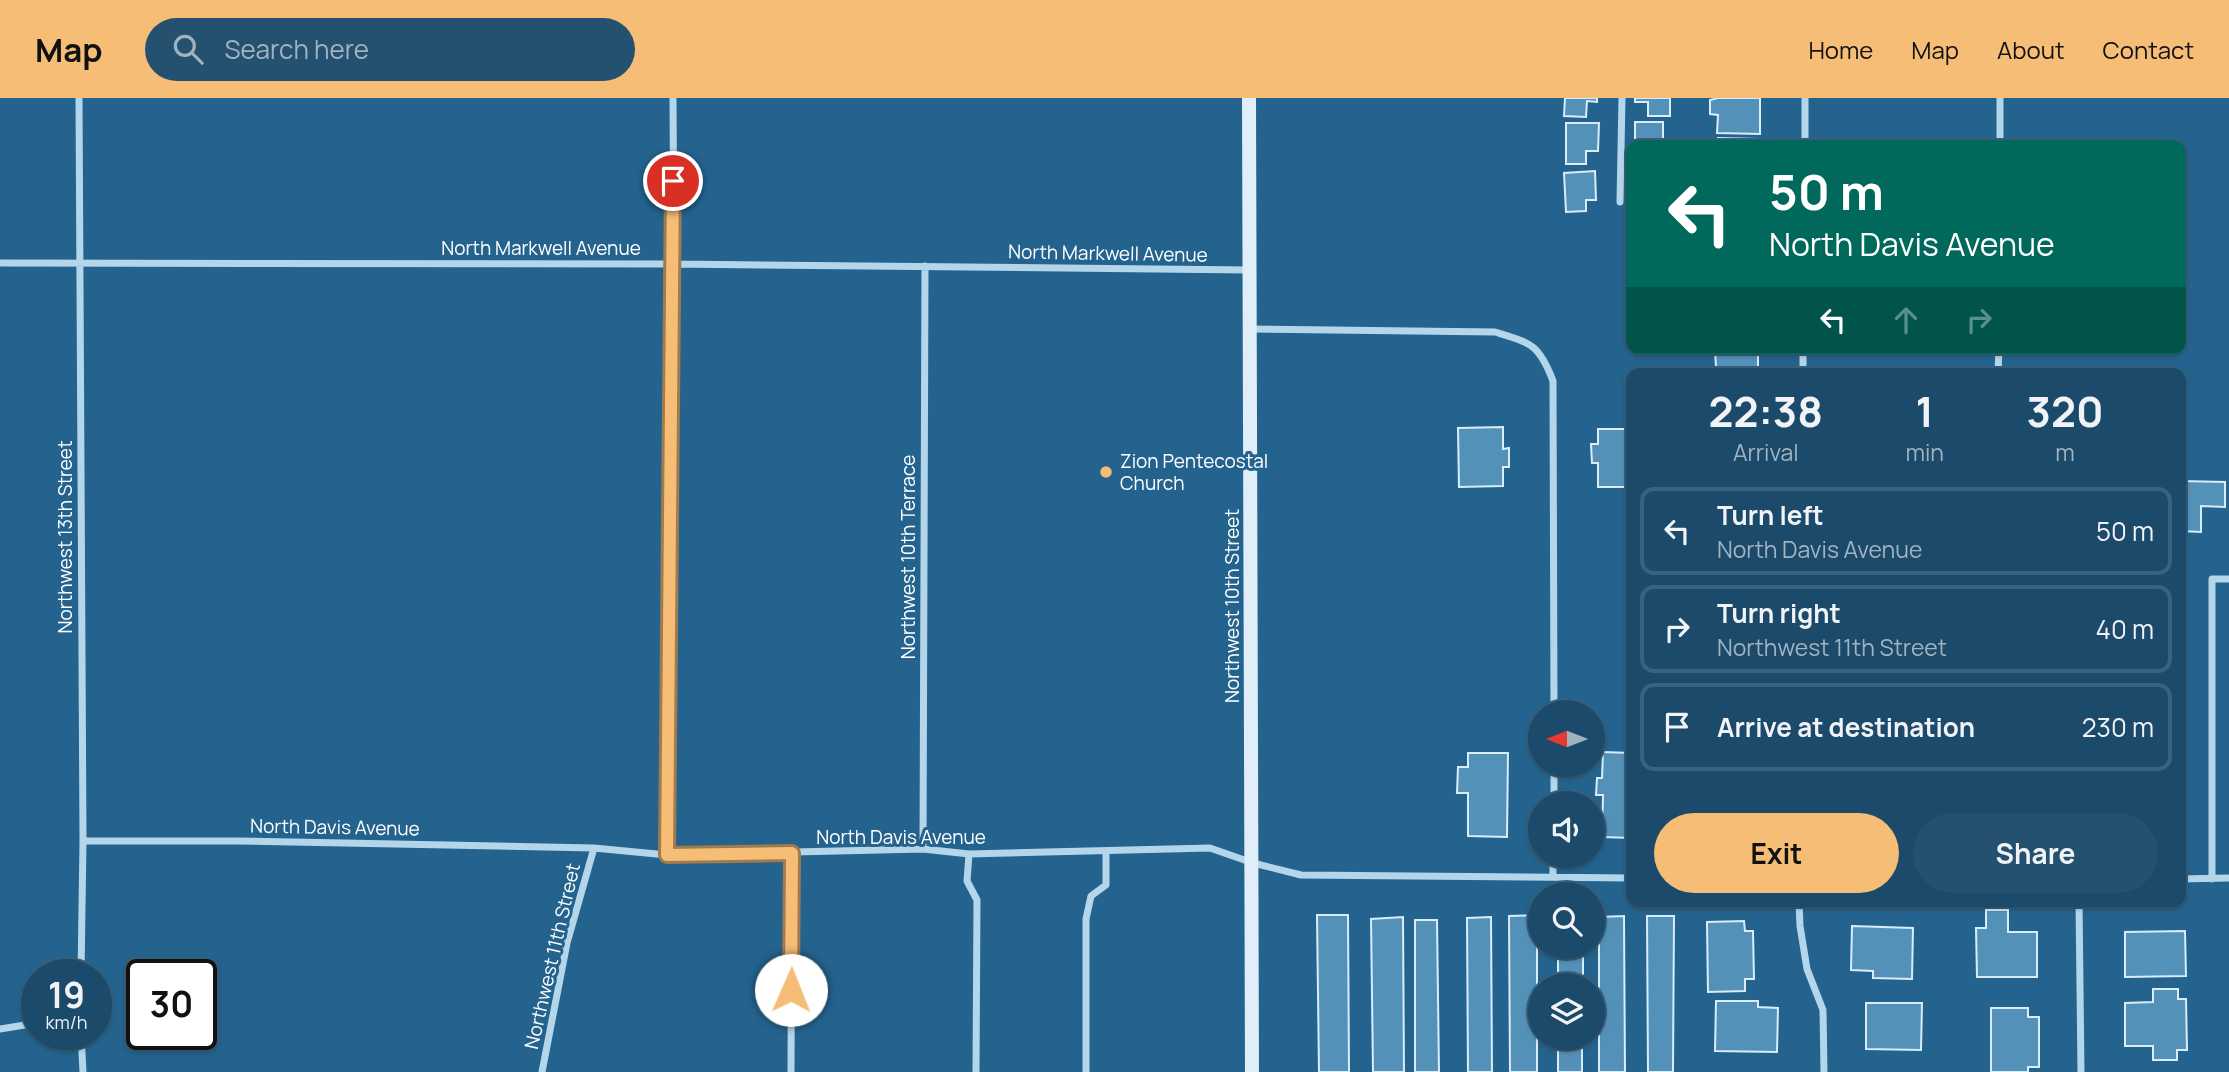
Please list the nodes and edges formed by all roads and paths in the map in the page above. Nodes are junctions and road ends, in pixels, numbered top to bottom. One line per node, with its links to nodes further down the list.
1 (79, 98): 11 (street, Northwest 13th Street)
2 (673, 98): 12 (street)
3 (1249, 98): 14 (main road, Northwest 10th Street)
4 (1622, 98): 9 (street)
5 (1805, 98): 7 (street)
6 (2000, 98): 8 (street)
7 (1805, 140)
8 (2000, 140)
9 (1620, 202)
10 (0, 263): 11 (street, North Markwell Avenue)
11 (79, 264): 12 (street, North Markwell Avenue); 18 (street, Northwest 13th Street)
12 (674, 264): 13 (street, North Markwell Avenue); 24 (street)
13 (925, 266): 14 (street, North Markwell Avenue); 20 (street, Northwest 10th Terrace)
14 (1249, 271): 15 (main road, Northwest 10th Street)
15 (1249, 329): 17 (street); 25 (main road, Northwest 10th Street)
16 (2229, 579): 31 (street)
17 (1554, 700)
18 (83, 841): 19 (street, North Davis Avenue); 34 (street, Northwest 13th Street)
19 (594, 848): 24 (street, North Davis Avenue); 39 (street, Northwest 11th Street)
20 (923, 849): 22 (street, North Davis Avenue); 23 (street, North Davis Avenue)
21 (1106, 851): 23 (street, North Davis Avenue); 25 (street, North Davis Avenue); 42 (street)
22 (792, 853): 24 (street, North Davis Avenue); 40 (street)
23 (969, 854): 41 (street)
24 (667, 855)
25 (1253, 863): 27 (street, North Davis Avenue); 43 (main road, Northwest 10th Street)
26 (1553, 868): 27 (street)
27 (1553, 877): 28 (street, North Davis Avenue)
28 (1626, 878)
29 (2229, 878): 31 (street)
30 (2186, 879): 31 (street)
31 (2212, 879)
32 (1799, 907): 44 (street)
33 (2079, 907): 45 (street)
34 (81, 959)
35 (21, 1026): 36 (street)
36 (0, 1029)
37 (82, 1050): 38 (street)
38 (83, 1072)
39 (542, 1072)
40 (790, 1072)
41 (976, 1072)
42 (1086, 1072)
43 (1252, 1072)
44 (1824, 1072)
45 (2081, 1072)

